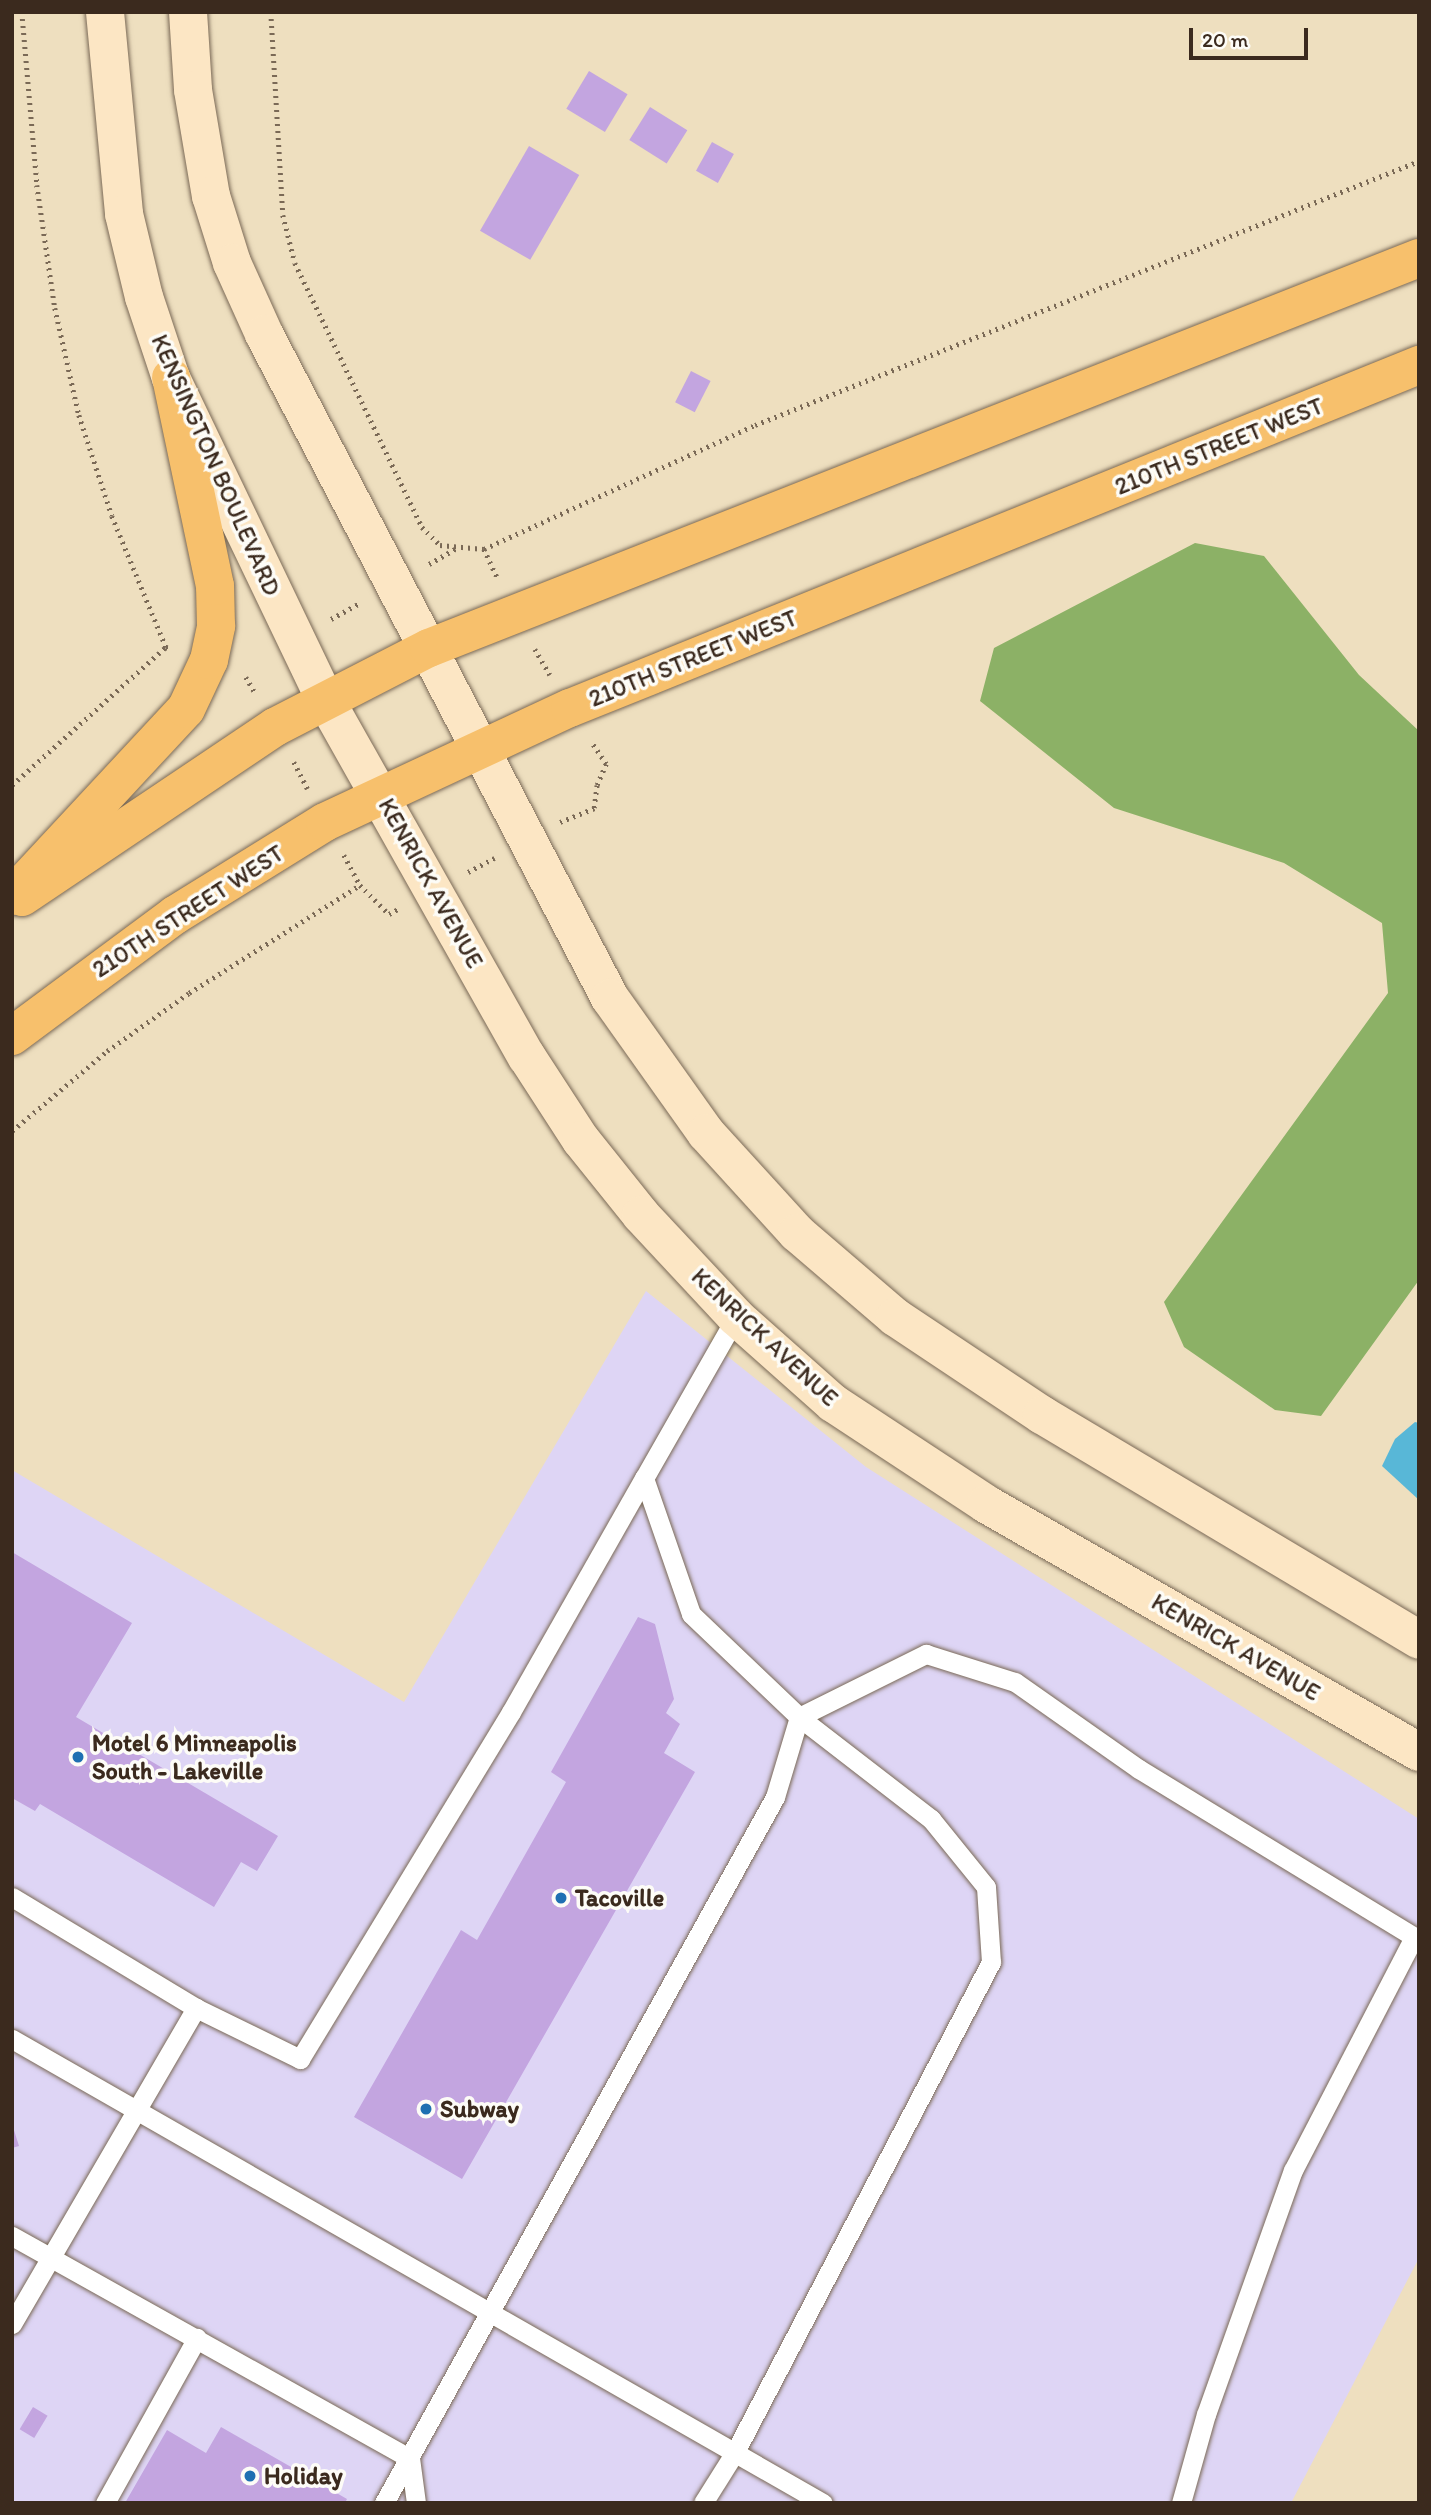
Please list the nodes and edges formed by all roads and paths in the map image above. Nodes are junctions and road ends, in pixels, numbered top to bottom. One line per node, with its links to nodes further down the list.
1 (22, 12): 12 (path)
2 (105, 12): 7 (street, KENSINGTON BOULEVARD)
3 (188, 12): 10 (street)
4 (1419, 161): 9 (path)
5 (1419, 258): 13 (main road)
6 (1419, 365): 17 (main road, 210TH STREET WEST)
7 (172, 377): 11 (street, KENSINGTON BOULEVARD); 14 (main road)
8 (457, 548): 10 (path)
9 (484, 549)
10 (395, 583): 11 (path); 13 (street)
11 (296, 639): 15 (street, KENSINGTON BOULEVARD)
12 (166, 647): 14 (path); 18 (path)
13 (429, 648): 15 (main road); 17 (street)
14 (209, 660): 16 (path); 22 (main road)
15 (326, 701): 16 (main road); 19 (street, KENRICK AVENUE)
16 (275, 727): 20 (path); 23 (main road)
17 (482, 749): 19 (main road, 210TH STREET WEST); 27 (street)
18 (12, 785)
19 (383, 795): 20 (main road, 210TH STREET WEST); 25 (street, KENRICK AVENUE)
20 (325, 822): 21 (path); 24 (main road, 210TH STREET WEST)
21 (360, 885)
22 (12, 896)
23 (12, 903)
24 (12, 1035)
25 (736, 1317): 26 (lane); 29 (street, KENRICK AVENUE)
26 (644, 1478): 28 (lane); 31 (lane)
27 (1419, 1640)
28 (799, 1717): 36 (lane); 39 (lane); 46 (lane)
29 (1419, 1752)
30 (12, 1897): 31 (lane)
31 (196, 2008): 33 (lane)
32 (12, 2039): 33 (lane)
33 (136, 2110): 35 (lane); 36 (lane)
34 (12, 2236): 35 (lane)
35 (51, 2257): 37 (lane); 38 (lane)
36 (491, 2313): 39 (lane); 40 (lane)
37 (12, 2324)
38 (197, 2338): 40 (lane); 41 (lane)
39 (735, 2452): 44 (lane); 45 (lane)
40 (410, 2458): 42 (lane); 43 (lane)
41 (105, 2503)
42 (384, 2503)
43 (416, 2503)
44 (702, 2503)
45 (823, 2503)
46 (1181, 2503)

